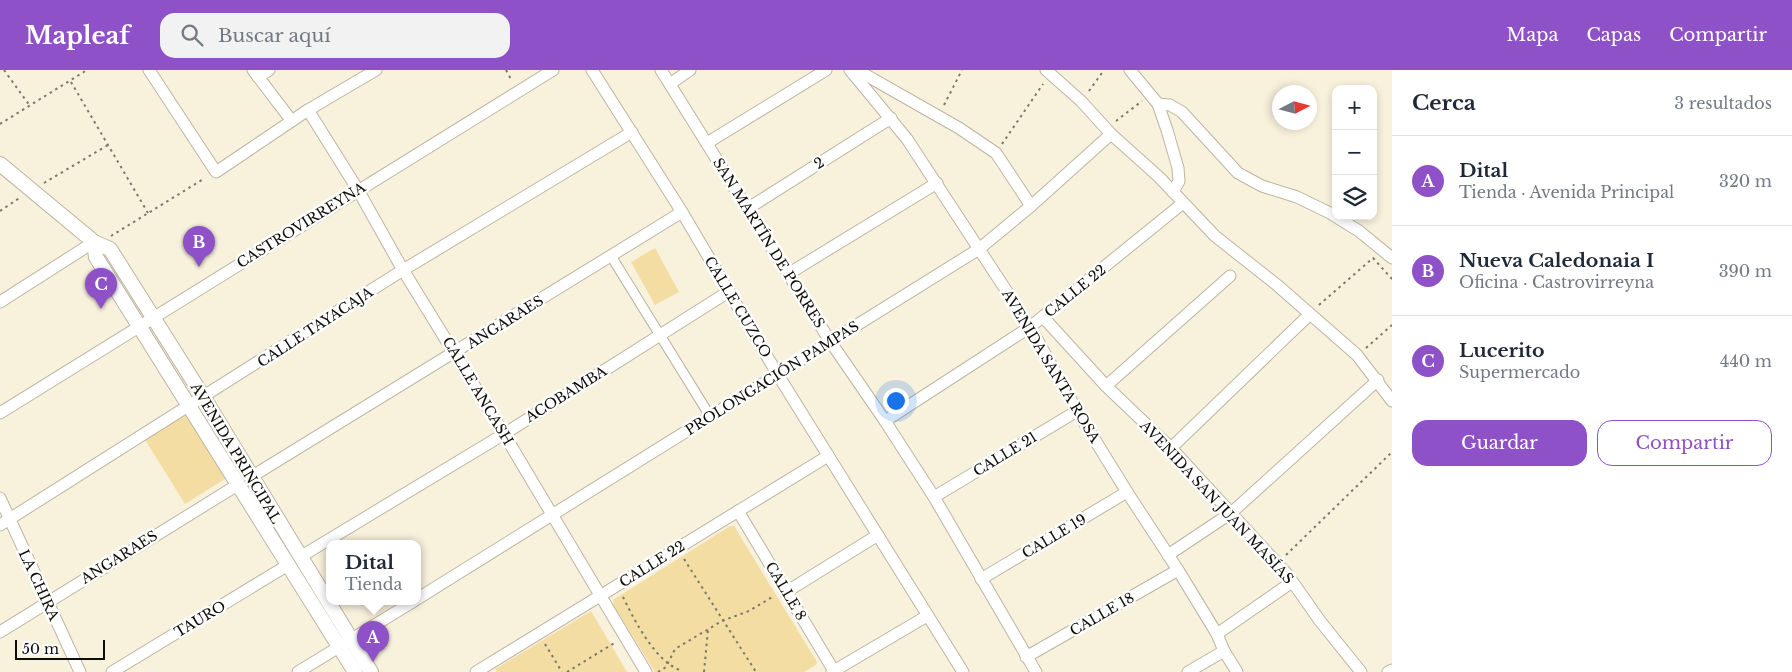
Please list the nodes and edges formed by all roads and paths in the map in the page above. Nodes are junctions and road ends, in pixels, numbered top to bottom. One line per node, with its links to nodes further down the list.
1 (4, 70): 23 (path)
2 (88, 70): 18 (path)
3 (149, 70): 35 (street)
4 (269, 70): 17 (street)
5 (376, 70): 24 (street)
6 (552, 70): 37 (street, CASTROVIRREYNA)
7 (592, 70): 29 (street, CALLE CUZCO)
8 (661, 70): 19 (street, SAN MARTÍN DE PORRES)
9 (690, 70): 19 (street)
10 (826, 70): 31 (street)
11 (850, 70): 26 (street, AVENIDA SANTA ROSA)
12 (857, 70): 25 (street)
13 (962, 70): 25 (path)
14 (1104, 70): 21 (path)
15 (1130, 70): 20 (street)
16 (1048, 72): 21 (street); 33 (path)
17 (255, 74): 27 (street)
18 (71, 82): 23 (path); 32 (path)
19 (670, 84): 31 (street, SAN MARTÍN DE PORRES)
20 (1151, 94): 22 (street); 30 (path)
21 (1082, 101): 30 (street)
22 (1158, 104): 39 (street); 49 (street)
23 (30, 106): 28 (path)
24 (308, 110): 27 (street); 37 (street, CALLE ANCASH)
25 (939, 116): 33 (street)
26 (891, 118): 36 (street, AVENIDA SANTA ROSA); 42 (street, 2)
27 (291, 120): 35 (street)
28 (0, 124)
29 (632, 132): 44 (street, CALLE CUZCO); 50 (street, CALLE TAYACAJA)
30 (1109, 132): 39 (street); 41 (street, PROLONGACIÓN PAMPAS)
31 (707, 143): 42 (street, SAN MARTÍN DE PORRES)
32 (108, 145): 38 (path); 45 (path)
33 (996, 153): 41 (street)
34 (0, 164): 38 (street, AVENIDA PRINCIPAL)
35 (216, 172): 45 (path)
36 (937, 184): 47 (street, AVENIDA SANTA ROSA); 51 (street)
37 (358, 190): 50 (street, CALLE ANCASH); 58 (street, CASTROVIRREYNA)
38 (31, 191): 43 (path); 46 (street, AVENIDA PRINCIPAL)
39 (1173, 192): 40 (street)
40 (1183, 203): 56 (street); 57 (street, CALLE 22)
41 (1032, 206): 47 (street, PROLONGACIÓN PAMPAS)
42 (747, 209): 51 (street, SAN MARTÍN DE PORRES)
43 (0, 211)
44 (682, 212): 48 (street, ANGARAES); 54 (street, CALLE CUZCO)
45 (148, 213): 46 (path)
46 (94, 242): 55 (street); 58 (street, AVENIDA PRINCIPAL); 60 (street, AVENIDA PRINCIPAL)
47 (979, 249): 61 (street, AVENIDA SANTA ROSA); 63 (street, PROLONGACIÓN PAMPAS)
48 (612, 256): 62 (street); 64 (street, ANGARAES)
49 (1392, 258)
50 (403, 270): 64 (street, CALLE ANCASH); 69 (street, CALLE TAYACAJA)
51 (788, 274): 63 (street, SAN MARTÍN DE PORRES)
52 (1230, 276): 68 (street)
53 (1392, 280): 56 (path)
54 (728, 292): 62 (street, ACOBAMBA); 66 (street, CALLE CUZCO)
55 (0, 302)
56 (1309, 314): 65 (street); 77 (street)
57 (1043, 317): 61 (street, CALLE 22); 68 (street, AVENIDA SAN JUAN MASÍAS)
58 (154, 318): 60 (street, CASTROVIRREYNA); 69 (street, AVENIDA PRINCIPAL)
59 (1392, 325): 65 (path)
60 (140, 326): 71 (street, AVENIDA PRINCIPAL); 73 (street, CASTROVIRREYNA)
61 (1030, 328): 72 (street, AVENIDA SANTA ROSA); 75 (street, CALLE 22)
62 (660, 335): 74 (street); 76 (street, ACOBAMBA)
63 (830, 341): 66 (street, PROLONGACIÓN PAMPAS); 75 (street, SAN MARTÍN DE PORRES)
64 (454, 353): 76 (street, CALLE ANCASH); 80 (street, ANGARAES)
65 (1357, 355): 67 (street)
66 (778, 374): 74 (street, PROLONGACIÓN PAMPAS); 79 (street, CALLE CUZCO)
67 (1378, 380): 70 (street); 85 (street)
68 (1106, 386): 77 (street, AVENIDA SAN JUAN MASÍAS)
69 (204, 398): 71 (street, CALLE TAYACAJA); 80 (street, AVENIDA PRINCIPAL)
70 (1392, 401)
71 (190, 405): 80 (street, AVENIDA PRINCIPAL); 87 (street, CALLE TAYACAJA)
72 (1077, 411): 81 (street, AVENIDA SANTA ROSA); 83 (street, CALLE 21)
73 (0, 413)
74 (710, 416): 86 (street, PROLONGACIÓN PAMPAS)
75 (885, 420): 83 (street, SAN MARTÍN DE PORRES)
76 (504, 434): 86 (street, CALLE ANCASH); 89 (street, ACOBAMBA)
77 (1171, 448): 85 (street, AVENIDA SAN JUAN MASÍAS)
78 (1392, 452): 94 (path)
79 (828, 456): 84 (street, CALLE 22); 88 (street, CALLE CUZCO)
80 (245, 481): 93 (street, AVENIDA PRINCIPAL); 95 (street, AVENIDA PRINCIPAL); 103 (street, ANGARAES)
81 (1127, 492): 92 (street, AVENIDA SANTA ROSA); 97 (street, CALLE 19)
82 (0, 498): 87 (street, LA CHIRA)
83 (934, 498): 97 (street, SAN MARTÍN DE PORRES)
84 (738, 511): 91 (street, CALLE 22); 100 (street, CALLE 8)
85 (1231, 513): 92 (street); 94 (street, AVENIDA SAN JUAN MASÍAS)
86 (553, 515): 101 (street, PROLONGACIÓN PAMPAS); 102 (street, CALLE ANCASH)
87 (5, 523): 103 (street, LA CHIRA)
88 (878, 535): 100 (street); 105 (street, CALLE CUZCO)
89 (328, 540)
90 (326, 541): 93 (street, ACOBAMBA)
91 (677, 549): 99 (street, CALLE 22); 106 (path)
92 (1168, 555): 96 (street, AVENIDA SANTA ROSA)
93 (300, 557): 112 (street, AVENIDA PRINCIPAL)
94 (1277, 564): 98 (street, AVENIDA SAN JUAN MASÍAS)
95 (288, 565): 112 (street, AVENIDA PRINCIPAL); 120 (street, TAURO)
96 (1178, 570): 110 (street, AVENIDA SANTA ROSA); 114 (street, CALLE 18)
97 (981, 579): 114 (street, SAN MARTÍN DE PORRES)
98 (1292, 582): 110 (street); 136 (street, AVENIDA SAN JUAN MASÍAS)
99 (618, 585): 102 (street, CALLE 22); 115 (path)
100 (785, 591): 106 (path); 118 (street, CALLE 8)
101 (421, 596)
102 (601, 596): 109 (street, CALLE 22); 111 (street, CALLE ANCASH)
103 (47, 602): 108 (street, ANGARAES); 119 (street, LA CHIRA)
104 (407, 605): 112 (street, PROLONGACIÓN PAMPAS)
105 (927, 616): 118 (street); 132 (street, CALLE CUZCO)
106 (724, 620): 107 (path); 131 (path)
107 (708, 629): 115 (path); 130 (path)
108 (0, 632)
109 (539, 634): 116 (street, CALLE 22); 125 (path)
110 (1217, 634): 113 (street, AVENIDA SANTA ROSA)
111 (626, 636): 126 (path); 127 (street, CALLE ANCASH)
112 (345, 644): 121 (street, PROLONGACIÓN PAMPAS); 122 (street, AVENIDA PRINCIPAL); 123 (street, AVENIDA PRINCIPAL)
113 (1224, 651): 134 (street); 135 (street, AVENIDA SANTA ROSA)
114 (1026, 657): 133 (street, SAN MARTÍN DE PORRES)
115 (668, 664): 128 (path); 129 (path)
116 (489, 669): 124 (street, CALLE 22)
117 (1392, 670): 137 (street)
118 (833, 671)
119 (80, 672)
120 (112, 672)
121 (298, 672)
122 (355, 672)
123 (371, 672)
124 (476, 672)
125 (562, 672)
126 (567, 672)
127 (646, 672)
128 (658, 672)
129 (682, 672)
130 (704, 672)
131 (756, 672)
132 (963, 672)
133 (1036, 672)
134 (1188, 672)
135 (1237, 672)
136 (1361, 672)
137 (1388, 672)

